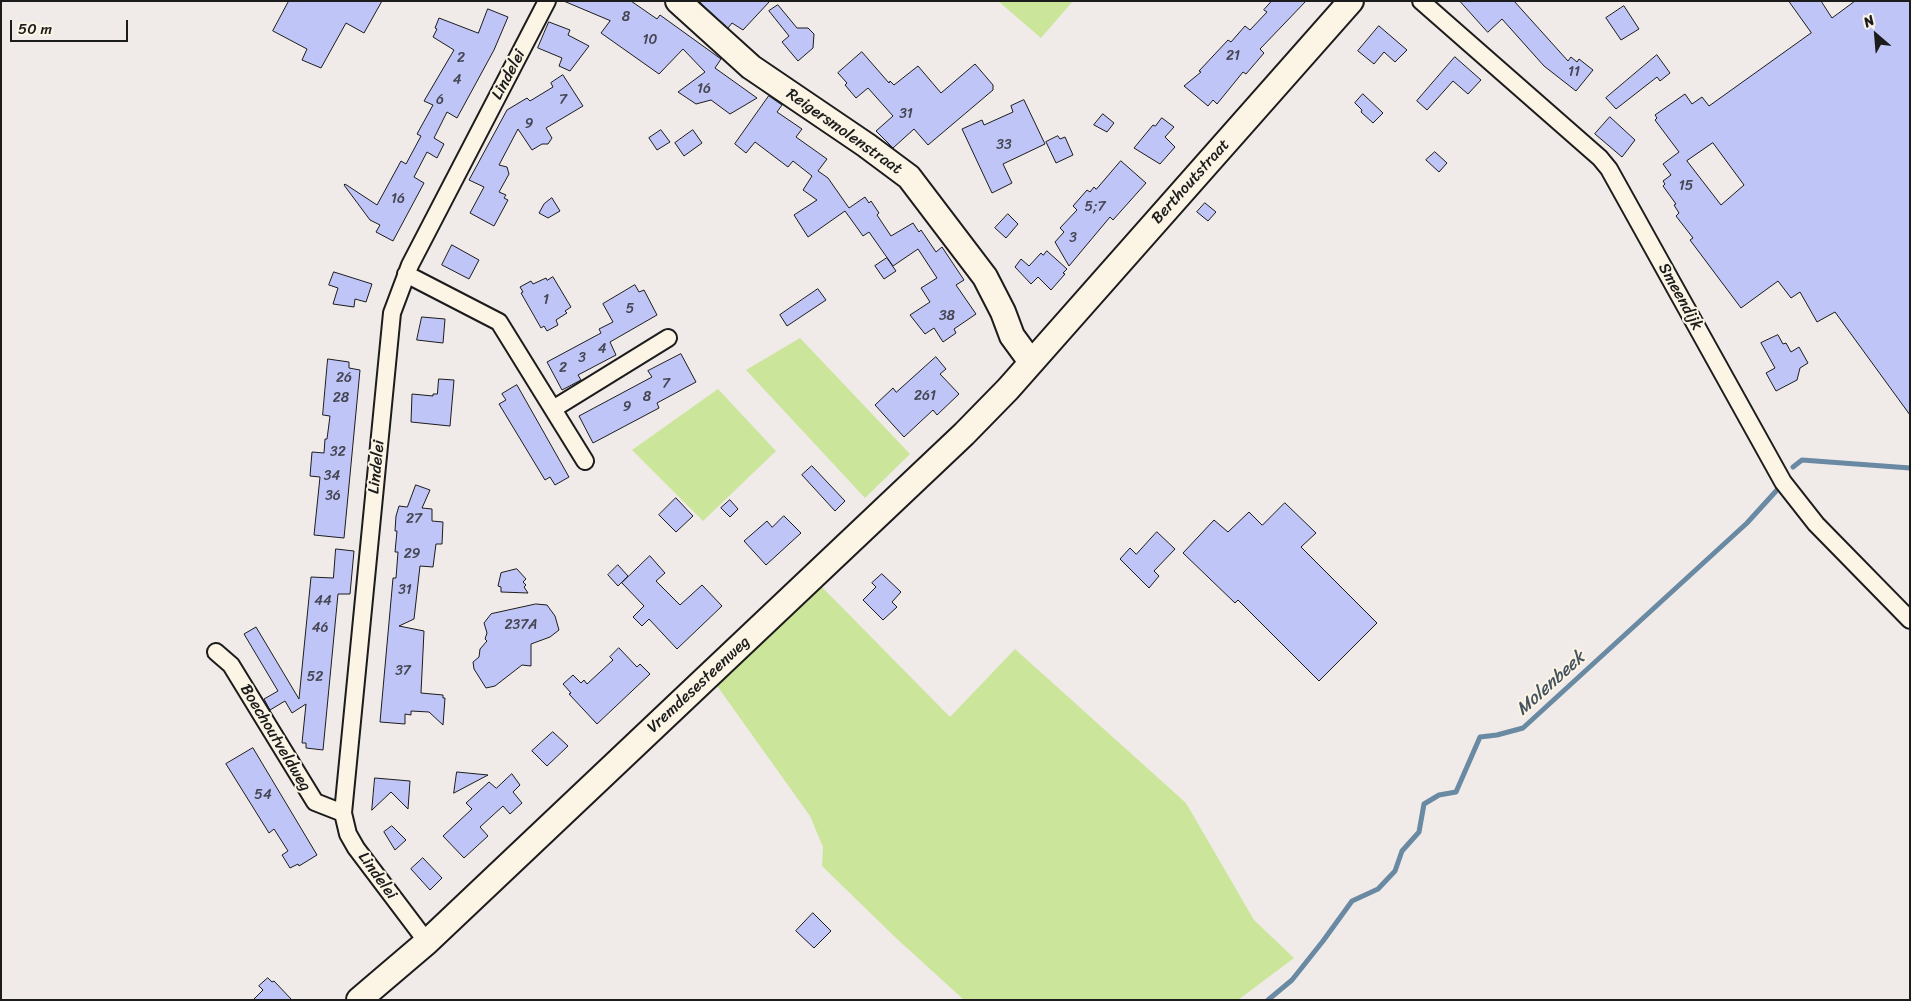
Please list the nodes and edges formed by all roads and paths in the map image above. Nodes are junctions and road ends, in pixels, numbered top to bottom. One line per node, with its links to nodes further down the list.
1 (547, 1): 5 (street, Lindelei)
2 (678, 1): 7 (street, Reigersmolenstraat)
3 (1351, 1): 7 (street, Berthoutstraat)
4 (1421, 1): 10 (street, Smeendijk)
5 (406, 274): 8 (street); 12 (street, Lindelei)
6 (668, 338): 8 (street)
7 (1031, 362): 13 (street, Vremdesesteenweg)
8 (553, 409): 9 (street)
9 (585, 461)
10 (1910, 620)
11 (216, 652): 12 (street, Boechoutveldweg)
12 (343, 813): 13 (street, Lindelei)
13 (427, 942): 14 (street, Vremdesesteenweg)
14 (359, 1000)

